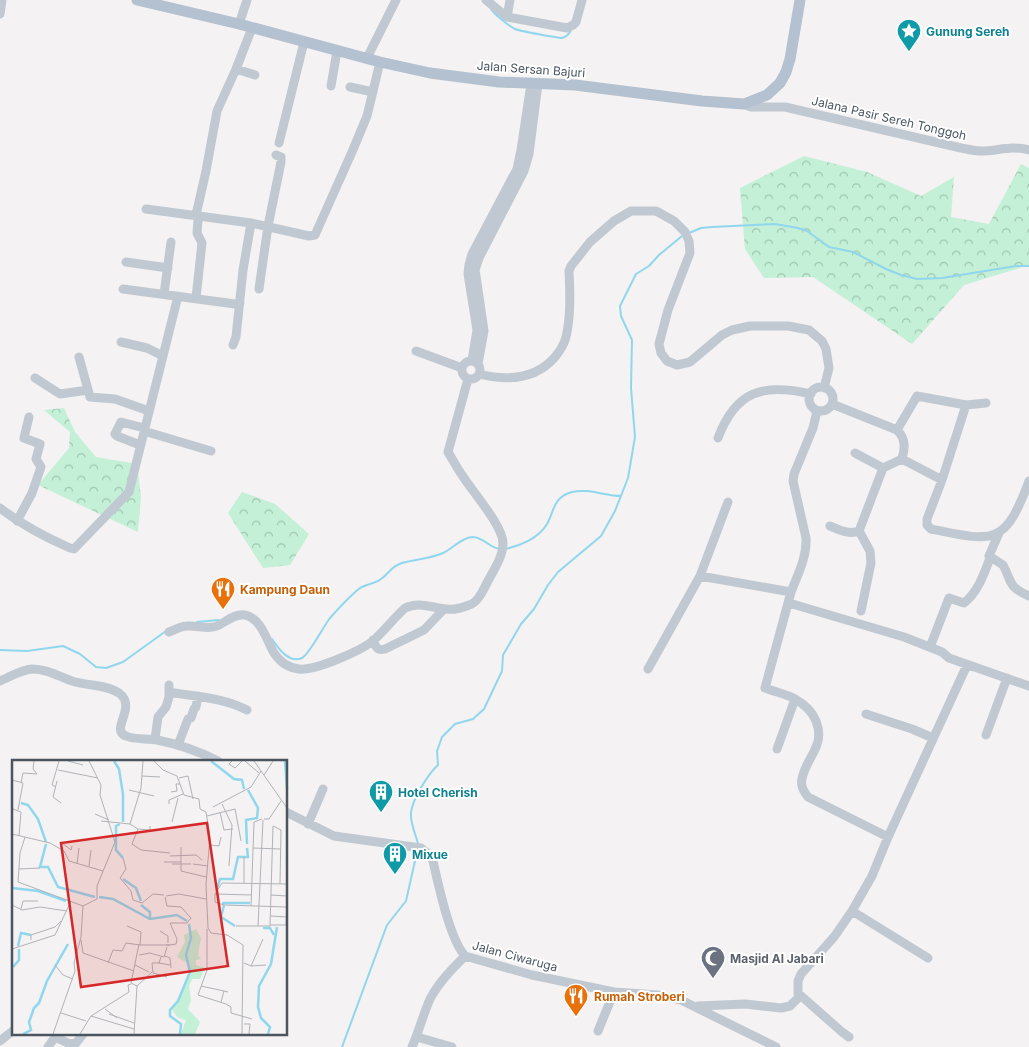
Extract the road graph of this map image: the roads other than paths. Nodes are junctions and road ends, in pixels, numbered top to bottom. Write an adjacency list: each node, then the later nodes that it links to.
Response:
1 (2, 0): 10 (street)
2 (136, 0): 9 (main road, Jalan Sersan Bajuri)
3 (247, 0): 12 (street)
4 (396, 0): 16 (street)
5 (486, 0): 11 (street)
6 (510, 0): 11 (street)
7 (582, 0): 11 (street)
8 (800, 0): 24 (main road, Jalan Sersan Bajuri)
9 (164, 3): 12 (main road, Jalan Sersan Bajuri)
10 (0, 14)
11 (507, 17)
12 (240, 24): 13 (main road, Jalan Sersan Bajuri)
13 (252, 28): 14 (main road, Jalan Sersan Bajuri); 18 (street)
14 (304, 42): 15 (main road, Jalan Sersan Bajuri); 25 (street)
15 (337, 51): 16 (main road, Jalan Sersan Bajuri); 21 (street)
16 (367, 58): 17 (main road, Jalan Sersan Bajuri)
17 (380, 62): 20 (main road, Jalan Sersan Bajuri); 23 (street)
18 (236, 70): 19 (street); 29 (street)
19 (255, 75)
20 (535, 84): 24 (main road, Jalan Sersan Bajuri); 46 (street)
21 (331, 86)
22 (350, 87): 23 (street)
23 (372, 92): 31 (street)
24 (744, 104): 26 (street, Jalana Pasir Sereh Tonggoh)
25 (279, 143)
26 (1029, 150)
27 (276, 155): 31 (street)
28 (146, 209): 29 (street)
29 (196, 215): 30 (street); 39 (street)
30 (251, 224): 31 (street); 40 (street)
31 (268, 226): 36 (street)
32 (171, 242): 34 (street)
33 (126, 262): 34 (street)
34 (168, 268): 37 (street)
35 (123, 289): 37 (street)
36 (259, 289)
37 (164, 294): 38 (street)
38 (178, 296): 39 (street); 44 (street)
39 (196, 298): 40 (street)
40 (240, 302): 42 (street)
41 (121, 342): 44 (street)
42 (233, 345)
43 (416, 351): 47 (street)
44 (163, 356): 58 (street)
45 (79, 357): 52 (street)
46 (475, 362): 47 (street); 48 (street)
47 (462, 368): 50 (street)
48 (480, 374): 50 (street); 51 (street)
49 (35, 378): 52 (street)
50 (468, 379): 81 (street)
51 (824, 388): 53 (street); 55 (street)
52 (88, 390): 58 (street)
53 (811, 394): 57 (street); 62 (street)
54 (986, 403): 56 (street)
55 (832, 404): 57 (street); 61 (street)
56 (966, 405): 61 (street); 68 (street)
57 (817, 410): 78 (street)
58 (149, 411): 60 (street)
59 (29, 417): 72 (street)
60 (144, 430): 63 (street); 63 (street); 64 (street)
61 (897, 430): 66 (street)
62 (718, 438)
63 (140, 445): 72 (street)
64 (210, 451)
65 (855, 453): 67 (street)
66 (902, 459): 67 (street); 68 (street)
67 (883, 468): 74 (street)
68 (942, 480): 75 (street)
69 (1029, 481): 75 (street)
70 (728, 502): 77 (street)
71 (0, 508): 72 (street)
72 (17, 521)
73 (830, 526): 74 (street)
74 (859, 531): 82 (street)
75 (999, 533): 76 (street)
76 (990, 558): 79 (street); 85 (street)
77 (700, 576): 78 (street); 87 (street)
78 (791, 592): 80 (street)
79 (1029, 596)
80 (789, 604): 85 (street); 92 (street)
81 (444, 609): 84 (street); 84 (street)
82 (860, 611)
83 (169, 632): 84 (street)
84 (373, 640)
85 (930, 647): 86 (street)
86 (967, 665): 88 (street); 96 (street)
87 (648, 669)
88 (1007, 678): 90 (street); 95 (street)
89 (0, 681): 97 (street)
90 (1029, 686)
91 (198, 696): 93 (street); 97 (street); 98 (street)
92 (795, 699): 99 (street); 104 (street)
93 (247, 710)
94 (866, 714): 96 (street)
95 (986, 734)
96 (933, 738): 104 (street)
97 (155, 740): 98 (street)
98 (178, 745): 100 (street)
99 (778, 749)
100 (216, 760)
101 (323, 789): 103 (street)
102 (288, 813): 103 (street, Jalan Ciwaruga)
103 (308, 824): 106 (street, Jalan Ciwaruga)
104 (888, 837): 105 (street)
105 (852, 911): 107 (street); 109 (street)
106 (465, 956): 108 (street, Jalan Ciwaruga); 113 (street)
107 (928, 958)
108 (614, 992): 110 (street, Jalan Ciwaruga); 112 (street)
109 (799, 994): 110 (street); 114 (street)
110 (696, 1006): 120 (street, Jalan Ciwaruga)
111 (12, 1031): 115 (street)
112 (598, 1031)
113 (416, 1037): 118 (street); 119 (street)
114 (849, 1037)
115 (0, 1040)
116 (78, 1045): 117 (street)
117 (48, 1047)
118 (412, 1047)
119 (452, 1047)
120 (776, 1047)

